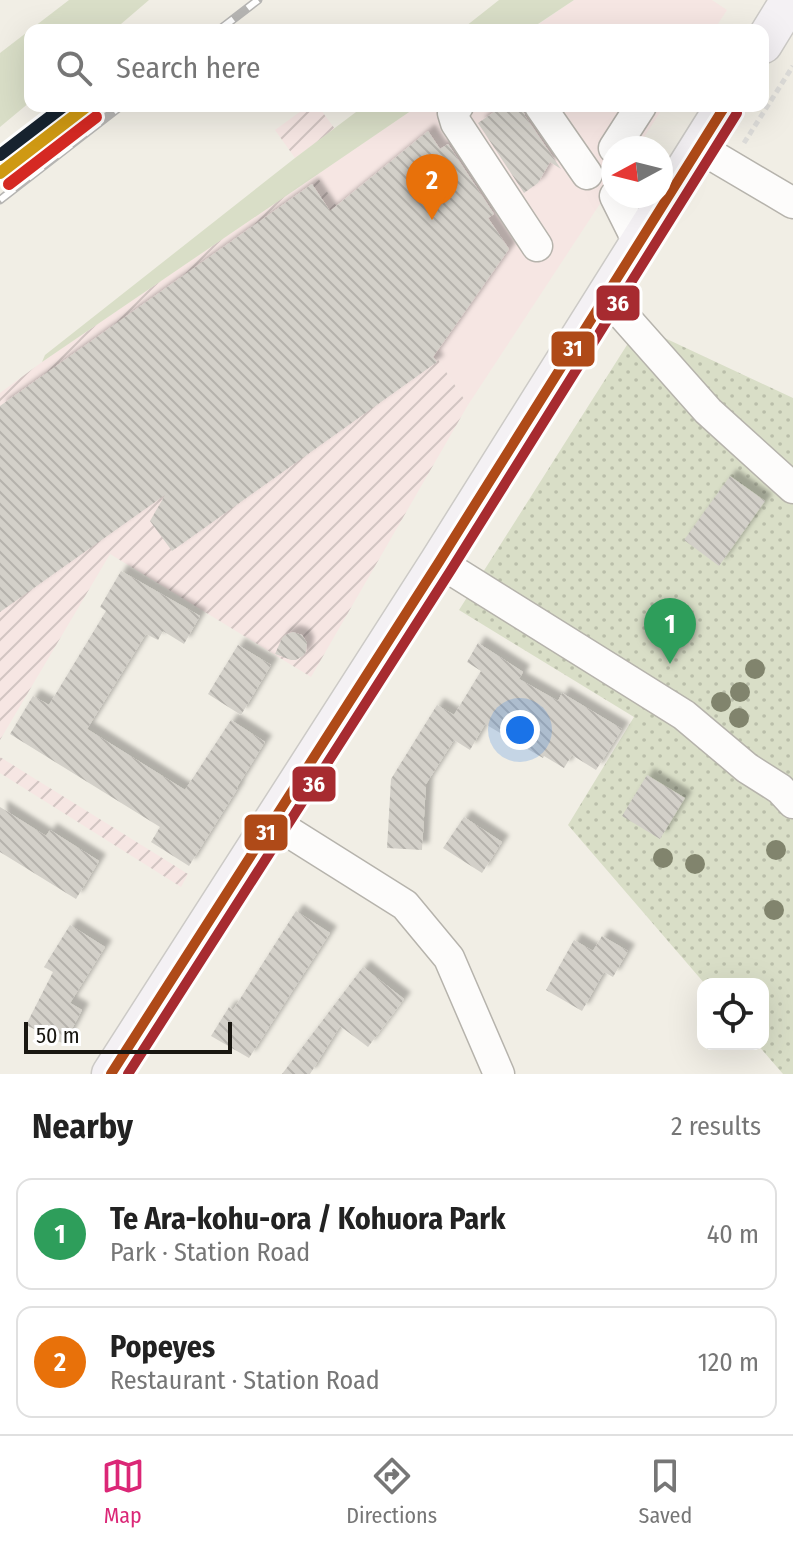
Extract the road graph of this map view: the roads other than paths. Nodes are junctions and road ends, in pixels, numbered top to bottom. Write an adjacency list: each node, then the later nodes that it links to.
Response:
1 (782, 3): 2 (main road)
2 (769, 31)
3 (454, 112): 13 (street)
4 (544, 112): 9 (street)
5 (637, 112): 7 (street)
6 (721, 112): 8 (main road)
7 (622, 136)
8 (700, 148): 10 (street); 12 (main road)
9 (587, 174)
10 (793, 203)
11 (621, 208): 12 (street)
12 (639, 244): 14 (main road)
13 (537, 246)
14 (606, 296): 15 (street); 16 (main road)
15 (793, 488)
16 (439, 562): 17 (street); 18 (main road)
17 (793, 803)
18 (273, 822): 19 (main road); 20 (street)
19 (111, 1074)
20 (499, 1074)

